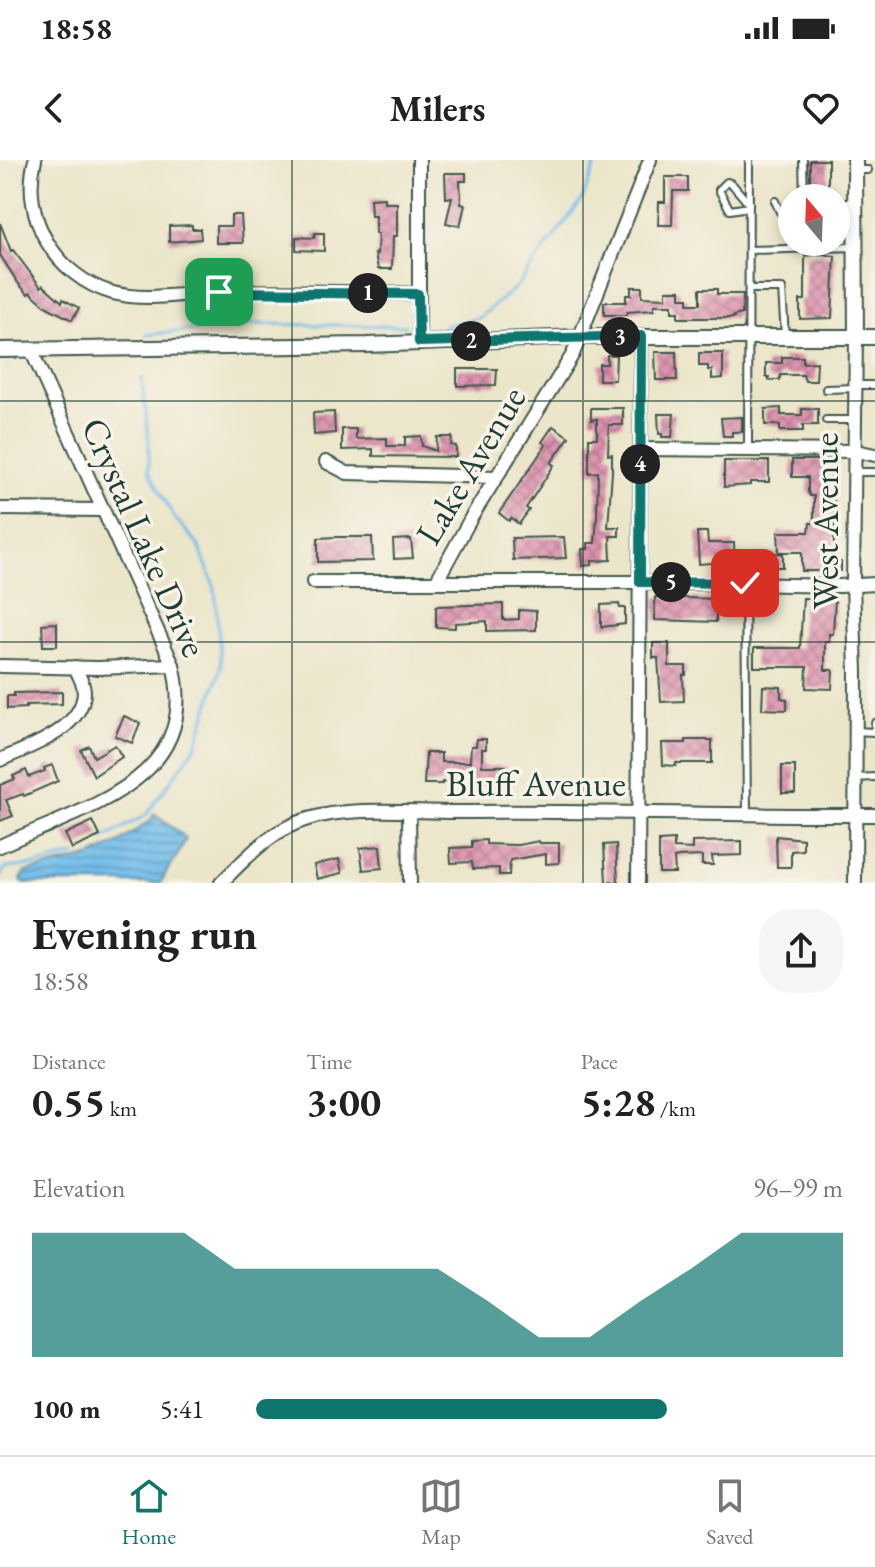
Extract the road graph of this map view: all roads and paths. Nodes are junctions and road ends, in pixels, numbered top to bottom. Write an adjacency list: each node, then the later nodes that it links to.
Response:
1 (35, 160): 16 (street)
2 (419, 160): 16 (street)
3 (650, 160): 18 (street, Lake Avenue)
4 (749, 160): 11 (lane)
5 (803, 160): 7 (lane)
6 (860, 166): 10 (street, West Avenue)
7 (804, 184)
8 (775, 201): 12 (lane)
9 (850, 203): 10 (lane)
10 (856, 203): 13 (street, West Avenue)
11 (749, 206): 11 (lane); 14 (lane)
12 (778, 208)
13 (856, 247): 14 (lane); 21 (street, West Avenue)
14 (749, 250): 15 (lane)
15 (749, 289): 19 (lane); 20 (lane)
16 (418, 294): 23 (street)
17 (641, 336): 18 (street); 19 (street); 31 (street)
18 (580, 337): 23 (street); 38 (street, Lake Avenue)
19 (749, 337): 20 (street); 32 (lane)
20 (785, 337): 21 (street)
21 (856, 337): 22 (street); 27 (street, West Avenue)
22 (875, 337)
23 (419, 342): 25 (street)
24 (0, 350): 25 (street)
25 (31, 350): 40 (street, Crystal Lake Drive)
26 (875, 385): 27 (lane)
27 (856, 386): 28 (lane); 30 (street, West Avenue)
28 (826, 389)
29 (826, 420): 30 (lane)
30 (856, 420): 33 (street, West Avenue)
31 (640, 449): 32 (street); 43 (street)
32 (748, 450): 33 (street)
33 (856, 451): 34 (street); 36 (street, West Avenue)
34 (875, 455)
35 (326, 462): 38 (street)
36 (856, 472): 37 (lane); 45 (street, West Avenue)
37 (875, 472)
38 (497, 477): 42 (street, Lake Avenue)
39 (0, 509): 40 (street)
40 (101, 510): 47 (street, Crystal Lake Drive)
41 (313, 582): 42 (street)
42 (436, 582): 43 (street)
43 (640, 582): 44 (street); 56 (street)
44 (745, 583): 45 (street); 57 (lane)
45 (853, 584): 46 (street); 51 (street, West Avenue)
46 (875, 584)
47 (173, 665): 49 (street); 60 (street, Crystal Lake Drive)
48 (0, 666): 49 (street)
49 (75, 667): 52 (street)
50 (875, 723): 51 (lane)
51 (855, 731): 54 (street, West Avenue)
52 (0, 760)
53 (875, 777): 54 (lane)
54 (855, 778): 58 (street, West Avenue)
55 (409, 812): 56 (street, Bluff Avenue); 61 (street, Bluff Avenue); 62 (street)
56 (638, 813): 57 (street, Bluff Avenue); 63 (street)
57 (747, 815): 58 (street, Bluff Avenue)
58 (855, 815): 59 (street, Bluff Avenue); 64 (street, West Avenue)
59 (875, 815)
60 (0, 846)
61 (221, 883)
62 (410, 883)
63 (638, 883)
64 (855, 883)

